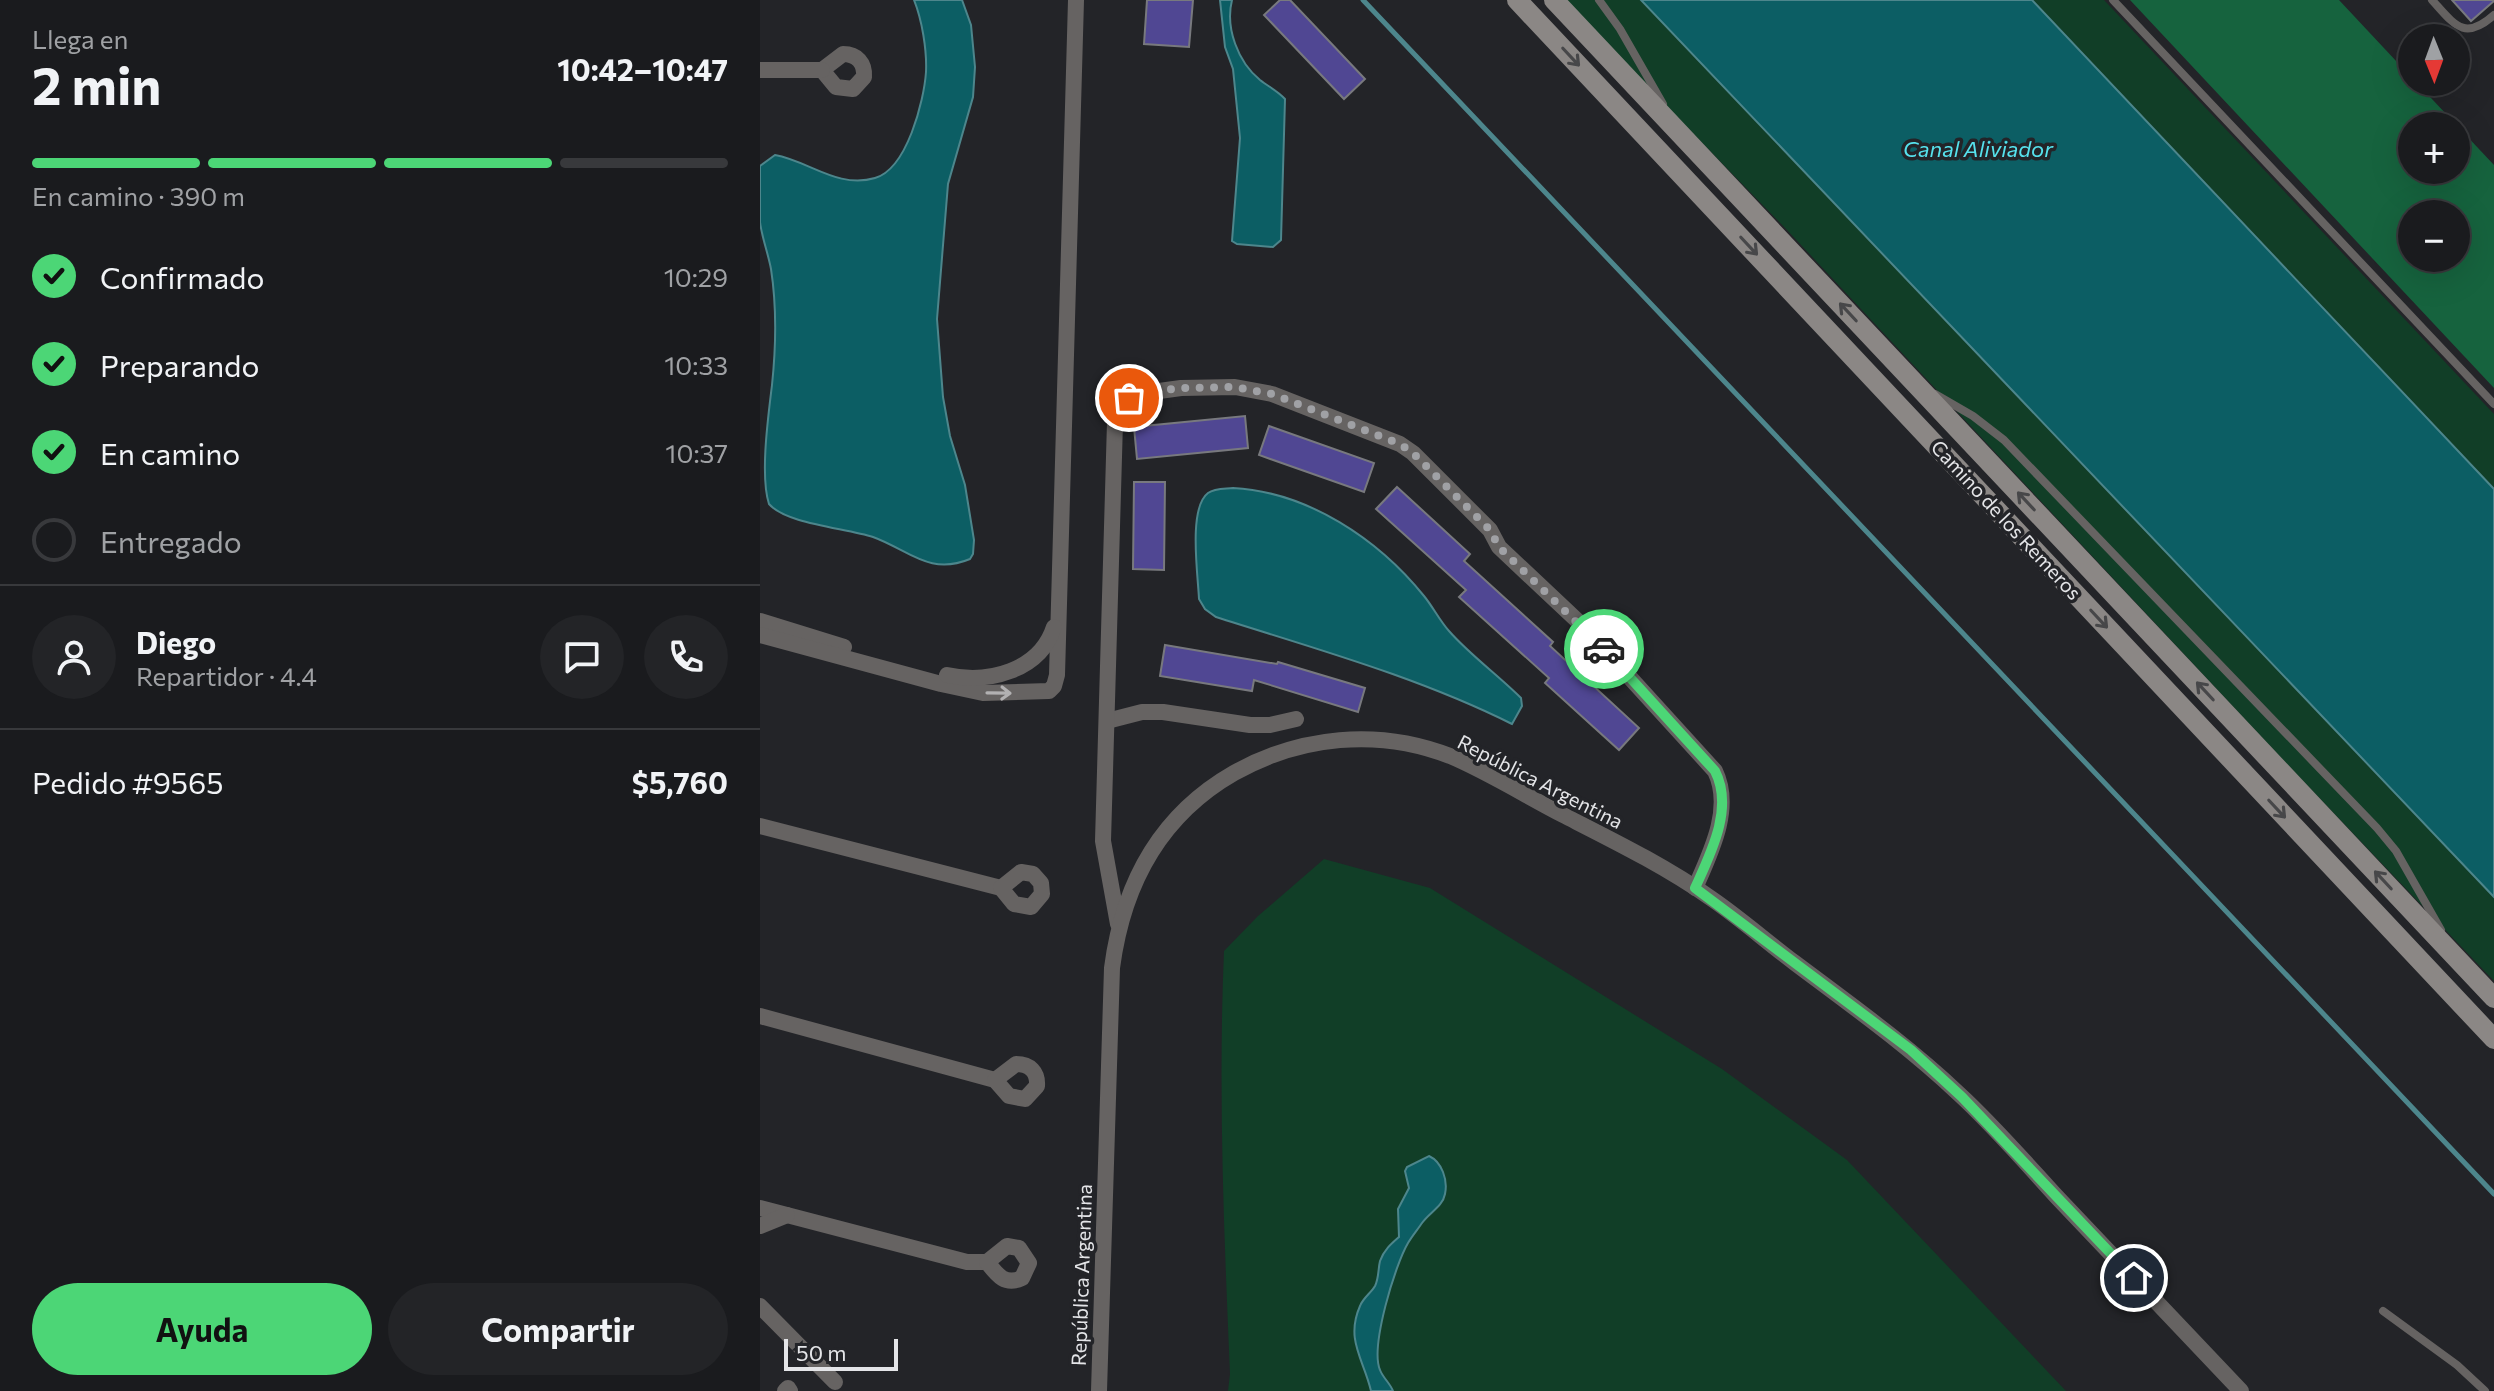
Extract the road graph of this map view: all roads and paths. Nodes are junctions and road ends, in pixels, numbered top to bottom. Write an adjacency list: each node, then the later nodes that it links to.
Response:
1 (1076, 0): 13 (street)
2 (1517, 0): 25 (main road, Camino de los Remeros, one-way to 25)
3 (1554, 0): 10 (main road, Camino de los Remeros)
4 (1599, 0): 10 (lane)
5 (2113, 0): 12 (lane)
6 (2432, 0): 7 (lane)
7 (2494, 15)
8 (760, 70): 9 (street)
9 (822, 70)
10 (1679, 132): 11 (main road, Camino de los Remeros, one-way to 10)
11 (1915, 383): 22 (main road, Camino de los Remeros, one-way to 11); 22 (lane)
12 (2494, 404)
13 (1058, 614): 14 (street); 15 (street, one-way to 13)
14 (760, 621)
15 (760, 635)
16 (1296, 719): 17 (street)
17 (1107, 721): 20 (street); 21 (street)
18 (760, 826): 19 (street)
19 (1001, 888)
20 (1695, 888): 21 (street, República Argentina); 35 (street, República Argentina)
21 (1119, 929): 34 (street, República Argentina)
22 (2457, 959): 23 (main road, Camino de los Remeros)
23 (2494, 998)
24 (760, 1016): 26 (street)
25 (2494, 1039)
26 (995, 1080)
27 (760, 1208): 28 (street)
28 (789, 1215): 29 (street); 30 (street)
29 (760, 1226)
30 (987, 1262)
31 (760, 1306): 33 (street)
32 (2383, 1311): 36 (lane)
33 (835, 1382)
34 (1099, 1391)
35 (2241, 1391)
36 (2485, 1391)

